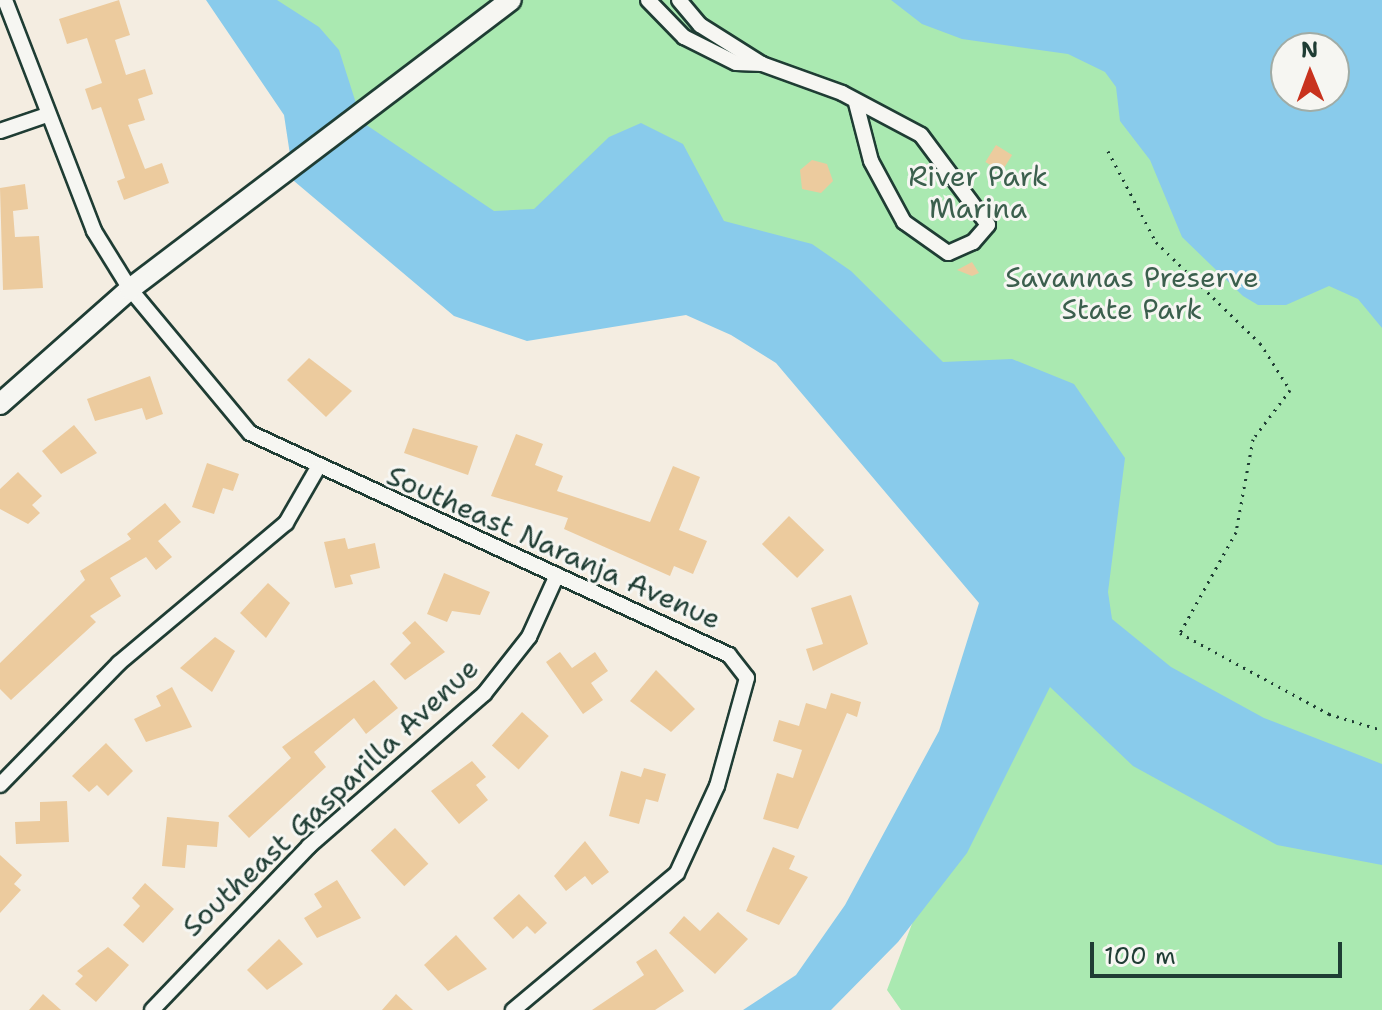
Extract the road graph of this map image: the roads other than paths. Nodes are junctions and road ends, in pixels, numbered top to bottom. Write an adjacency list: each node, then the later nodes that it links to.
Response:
1 (5, 0): 7 (street, Southeast Naranja Avenue)
2 (511, 0): 9 (main road)
3 (679, 0): 5 (street)
4 (650, 1): 5 (street)
5 (762, 64): 6 (street)
6 (856, 103): 6 (street)
7 (44, 116): 8 (street); 9 (street, Southeast Naranja Avenue)
8 (0, 131)
9 (130, 289): 10 (main road); 11 (street, Southeast Naranja Avenue)
10 (0, 404)
11 (317, 469): 12 (street, Southeast Naranja Avenue); 13 (street)
12 (557, 575): 14 (street, Southeast Gasparilla Avenue); 15 (street, Southeast Naranja Avenue)
13 (0, 785)
14 (152, 1010)
15 (513, 1010)

